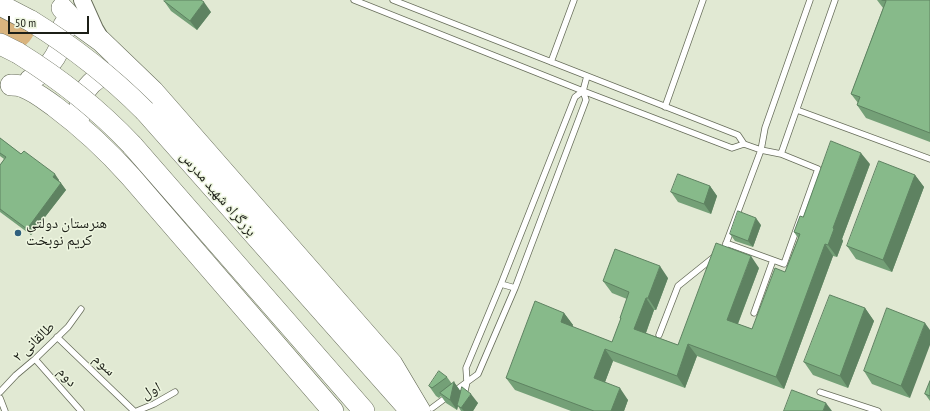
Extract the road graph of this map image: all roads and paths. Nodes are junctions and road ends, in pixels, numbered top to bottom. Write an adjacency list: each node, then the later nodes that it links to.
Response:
1 (82, 0): 11 (main road)
2 (354, 0): 16 (lane)
3 (393, 0): 12 (lane)
4 (574, 0): 12 (lane)
5 (703, 0): 17 (lane)
6 (810, 0): 21 (lane)
7 (835, 0): 18 (lane)
8 (61, 3): 11 (highway, بزرگراه شهید مدرس); 15 (highway)
9 (0, 5): 46 (highway, بزرگراه شهید مدرس, bridge)
10 (0, 44): 39 (highway, bridge)
11 (104, 44): 14 (highway, بزرگراه شهید مدرس)
12 (551, 62): 13 (lane)
13 (587, 76): 16 (lane); 17 (lane)
14 (141, 79): 19 (highway); 40 (highway, بزرگراه شهید مدرس)
15 (5, 86): 19 (highway)
16 (583, 91): 20 (lane); 26 (lane); 27 (lane)
17 (666, 107): 20 (lane)
18 (797, 110): 22 (lane); 23 (lane)
19 (89, 136): 45 (highway)
20 (744, 144): 21 (lane)
21 (761, 150): 22 (lane); 24 (lane)
22 (781, 154): 25 (lane)
23 (930, 160)
24 (726, 243): 25 (lane); 30 (lane)
25 (773, 260): 29 (lane)
26 (501, 284): 27 (lane); 33 (lane)
27 (515, 288): 33 (lane)
28 (81, 309): 31 (lane, طالقانی ۲)
29 (754, 314)
30 (659, 335)
31 (57, 337): 32 (lane, طالقانی ۲); 43 (lane, سوم)
32 (35, 359): 34 (lane, طالقانی ۲); 42 (lane, دوم)
33 (467, 382): 38 (lane); 40 (lane)
34 (0, 392)
35 (175, 392): 44 (lane, اول)
36 (820, 392): 47 (lane)
37 (0, 398): 41 (lane)
38 (463, 404)
39 (363, 409)
40 (429, 410)
41 (5, 411)
42 (81, 411)
43 (134, 411)
44 (137, 411)
45 (334, 411)
46 (411, 411)
47 (878, 411)

